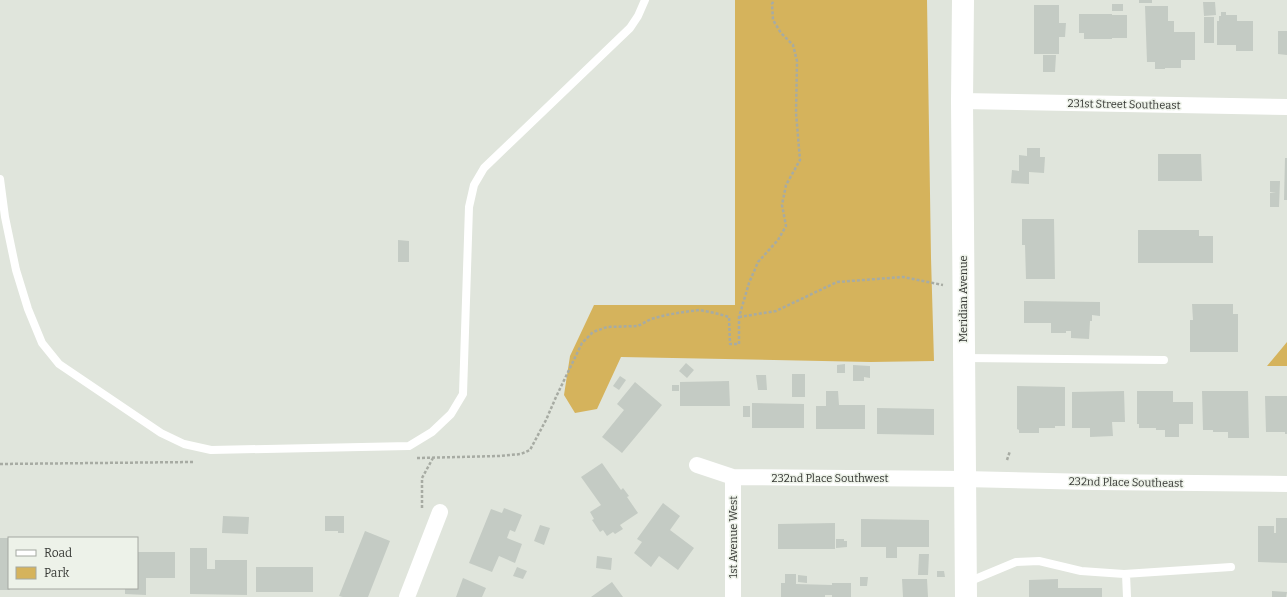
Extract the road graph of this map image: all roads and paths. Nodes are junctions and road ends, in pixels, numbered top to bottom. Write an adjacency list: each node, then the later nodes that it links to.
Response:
1 (645, 0): 6 (lane)
2 (774, 0): 8 (path)
3 (963, 0): 4 (main road, Meridian Avenue)
4 (962, 101): 5 (street, 231st Street Southeast); 7 (main road, Meridian Avenue)
5 (1287, 107)
6 (0, 179)
7 (963, 289): 8 (path); 9 (main road, Meridian Avenue)
8 (739, 317): 12 (path)
9 (963, 358): 10 (lane); 19 (main road, Meridian Avenue)
10 (1164, 360)
11 (1010, 451): 14 (path)
12 (433, 457): 13 (path); 21 (path)
13 (410, 458)
14 (1007, 460)
15 (197, 462): 16 (path)
16 (0, 464)
17 (697, 466): 18 (street, 232nd Place Southwest)
18 (733, 477): 19 (street, 232nd Place Southwest); 26 (street, 1st Avenue West)
19 (964, 479): 20 (street, 232nd Place Southeast); 24 (main road, Meridian Avenue)
20 (1287, 484)
21 (437, 519): 25 (street)
22 (1231, 567): 23 (lane)
23 (1126, 574): 24 (lane); 27 (lane)
24 (965, 590)
25 (408, 597)
26 (733, 597)
27 (1127, 597)

